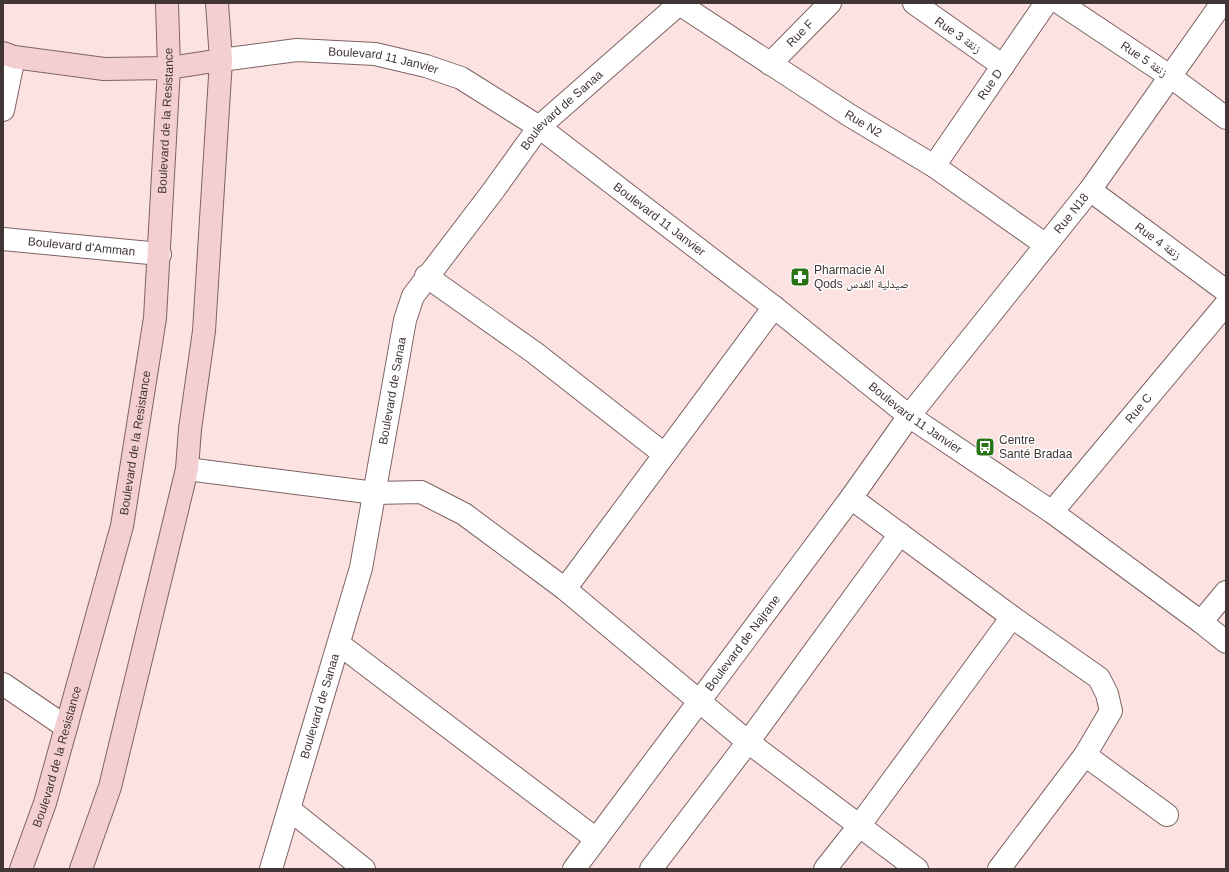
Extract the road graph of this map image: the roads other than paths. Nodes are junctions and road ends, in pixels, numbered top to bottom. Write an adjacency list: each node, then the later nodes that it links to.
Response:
1 (167, 3): 13 (main road, Boulevard de la Resistance)
2 (217, 3): 10 (main road)
3 (679, 3): 11 (street, Rue N2); 17 (street, Boulevard de Sanaa)
4 (830, 3): 11 (street, Rue F)
5 (1046, 3): 12 (street, Rue D)
6 (1060, 3): 14 (street, Rue 5 زنقة)
7 (1222, 3): 14 (street, Rue N18)
8 (922, 5): 12 (street, Rue 3 زنقة)
9 (8, 55): 13 (main road, Boulevard 11 Janvier); 15 (street)
10 (221, 60): 13 (main road, Boulevard 11 Janvier); 17 (street, Boulevard 11 Janvier); 29 (main road)
11 (770, 64): 18 (street, Rue N2)
12 (1003, 66): 18 (street, Rue D)
13 (169, 68): 22 (main road, Boulevard de la Resistance)
14 (1171, 76): 16 (street, Rue 5 زنقة); 19 (street, Rue N18)
15 (3, 110)
16 (1226, 118)
17 (539, 128): 23 (street, Boulevard de Sanaa); 26 (street, Boulevard 11 Janvier)
18 (934, 166): 21 (street, Rue N2)
19 (1090, 190): 21 (street, Rue N18); 24 (street, Rue 4 زنقة)
20 (3, 239): 22 (street, Boulevard d'Amman)
21 (1046, 245): 27 (street, Rue N18)
22 (160, 254): 42 (main road, Boulevard de la Resistance)
23 (426, 276): 28 (street); 30 (street, Boulevard de Sanaa)
24 (1226, 291)
25 (1226, 304): 32 (street, Rue C)
26 (774, 307): 27 (street, Boulevard 11 Janvier); 28 (street)
27 (909, 416): 31 (street, Boulevard de Najrane); 32 (street, Boulevard 11 Janvier)
28 (664, 454): 34 (street)
29 (187, 469): 30 (street); 50 (main road)
30 (375, 493): 34 (street); 39 (street, Boulevard de Sanaa)
31 (851, 498): 33 (street); 41 (street, Boulevard de Najrane)
32 (1052, 512): 37 (street, Boulevard 11 Janvier)
33 (900, 534): 36 (street); 43 (street)
34 (564, 589): 41 (street)
35 (1226, 592): 37 (street)
36 (1012, 617): 44 (street); 47 (street)
37 (1201, 622): 38 (street, Boulevard 11 Janvier)
38 (1226, 642)
39 (338, 644): 45 (street, Boulevard de Sanaa); 48 (street)
40 (3, 684): 42 (street)
41 (698, 702): 43 (street); 48 (street, Boulevard de Najrane)
42 (66, 728): 49 (main road, Boulevard de la Resistance)
43 (748, 742): 47 (street); 54 (street)
44 (1085, 755): 46 (street); 57 (street)
45 (289, 809): 51 (street, Boulevard de Sanaa); 52 (street)
46 (1167, 815)
47 (859, 826): 55 (street); 56 (street)
48 (596, 839): 53 (street, Boulevard de Najrane)
49 (21, 869)
50 (81, 869)
51 (271, 869)
52 (364, 869)
53 (574, 869)
54 (651, 869)
55 (825, 869)
56 (917, 869)
57 (999, 869)

